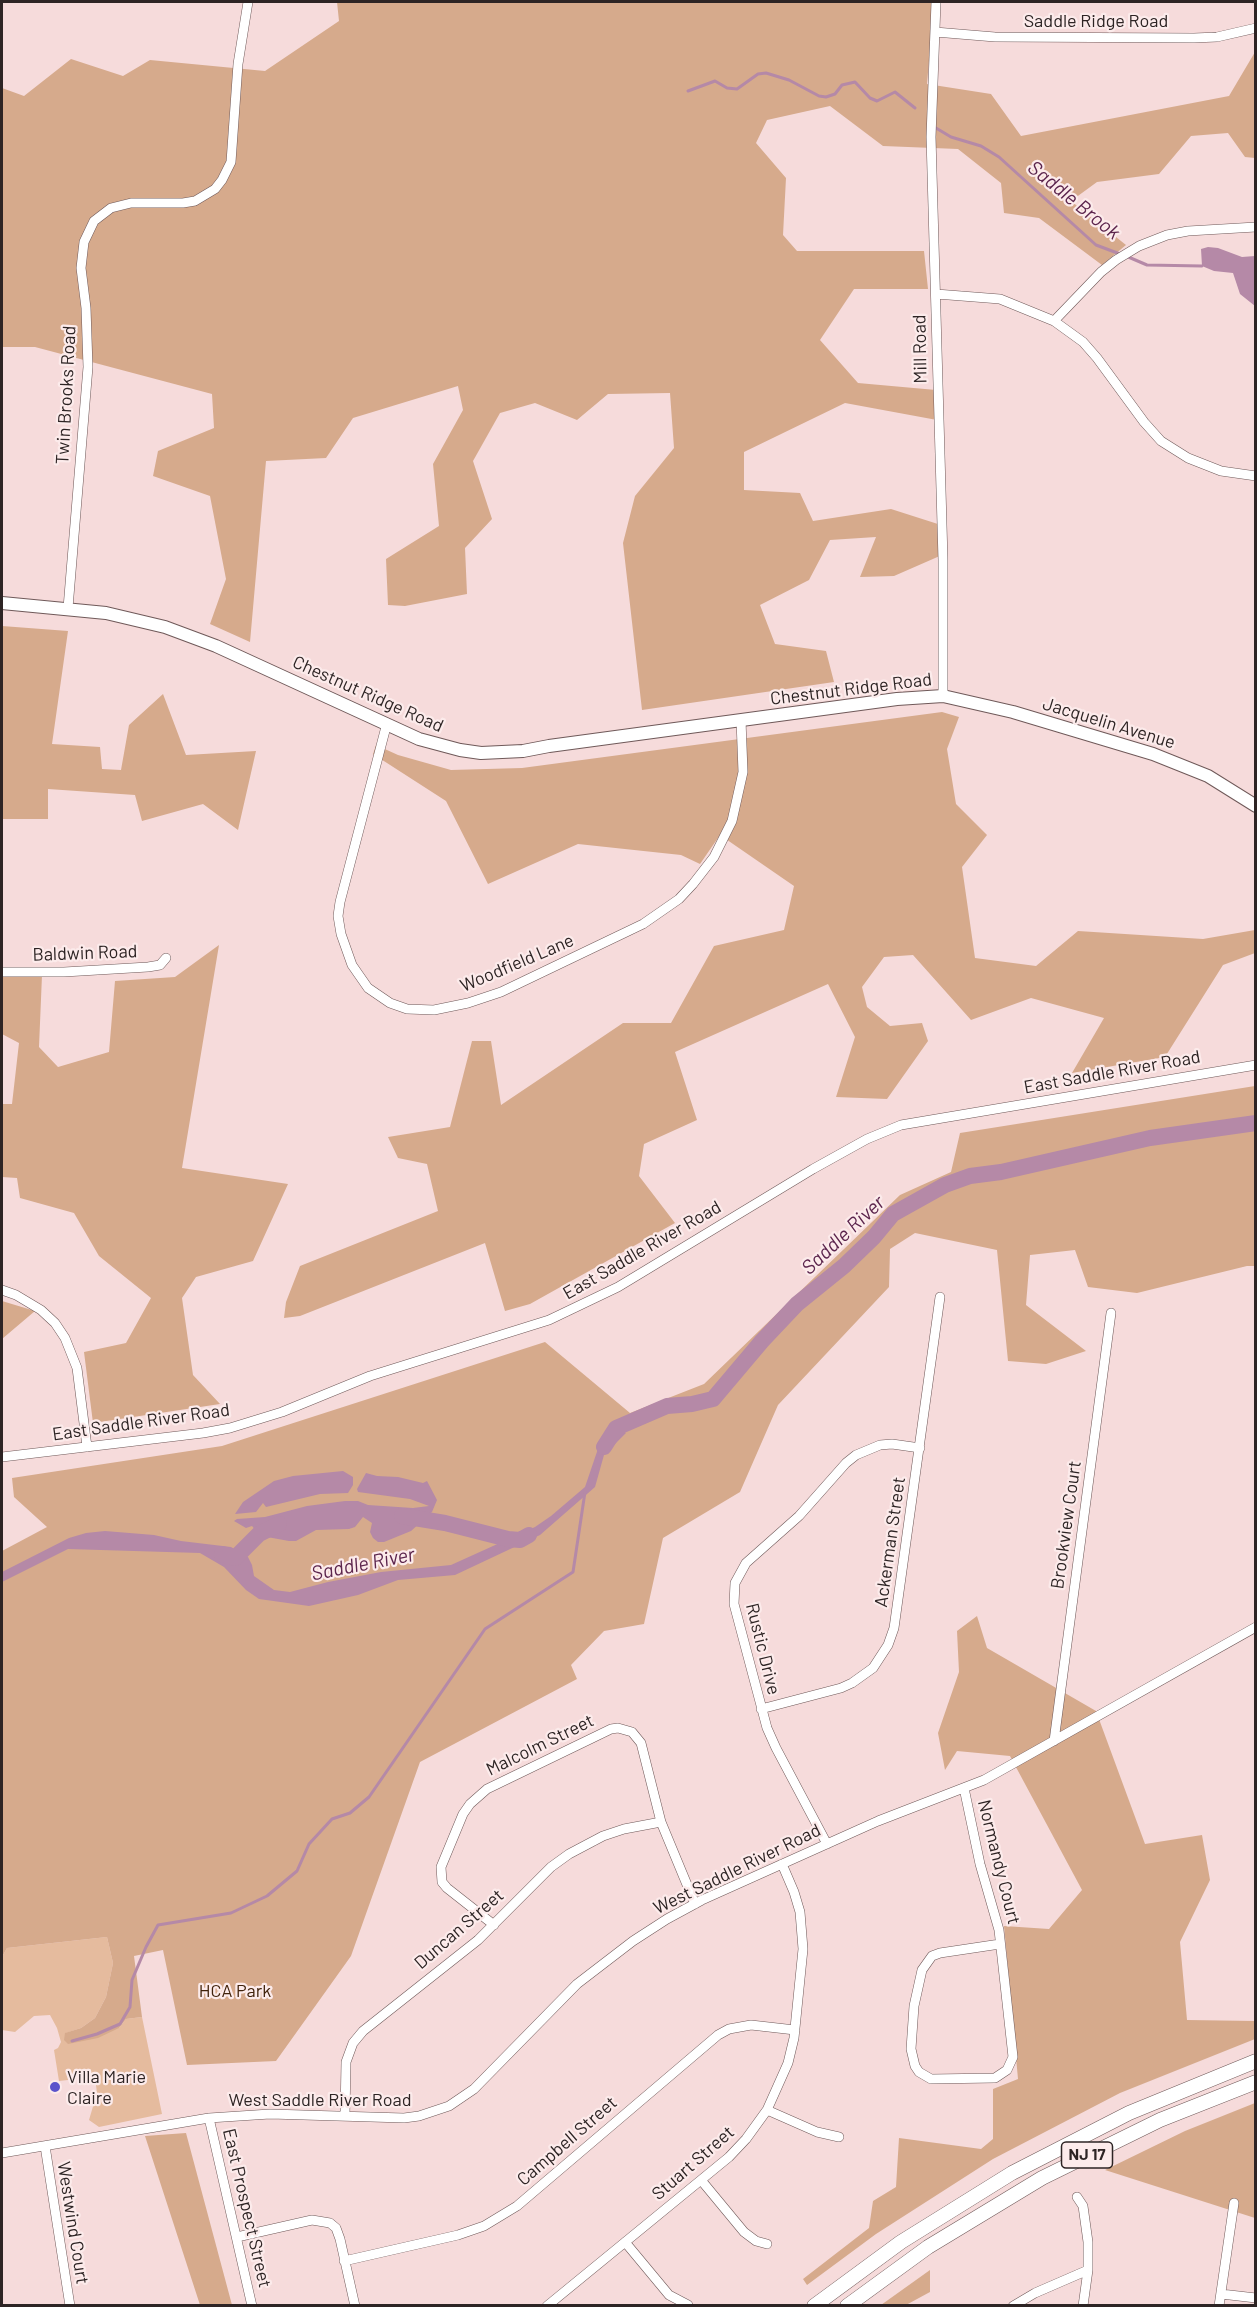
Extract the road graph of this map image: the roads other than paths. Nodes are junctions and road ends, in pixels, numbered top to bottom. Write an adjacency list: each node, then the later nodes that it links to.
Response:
1 (248, 2): 10 (street, Twin Brooks Road)
2 (936, 2): 4 (street, Mill Road)
3 (1256, 28): 4 (street, Saddle Ridge Road)
4 (935, 32): 6 (street, Mill Road)
5 (1256, 227): 7 (street)
6 (936, 294): 7 (street); 11 (street, Mill Road)
7 (1054, 321): 8 (street)
8 (1256, 476)
9 (2, 603): 10 (main road, Chestnut Ridge Road)
10 (68, 608): 13 (main road, Chestnut Ridge Road)
11 (943, 696): 12 (main road, Chestnut Ridge Road); 14 (main road, Jacquelin Avenue)
12 (741, 720): 13 (main road, Chestnut Ridge Road); 13 (street, Woodfield Lane)
13 (387, 723)
14 (1256, 806)
15 (166, 958): 16 (street, Baldwin Road)
16 (2, 972)
17 (1256, 1065): 21 (street, East Saddle River Road)
18 (2, 1290): 21 (street)
19 (940, 1297): 22 (street, Ackerman Street)
20 (1111, 1313): 27 (street, Brookview Court)
21 (87, 1447): 23 (street, East Saddle River Road)
22 (920, 1448): 26 (street, Ackerman Street); 26 (street, Rustic Drive)
23 (2, 1457)
24 (1254, 1628): 25 (street); 27 (street, West Saddle River Road)
25 (1256, 1639)
26 (761, 1709): 30 (street, Rustic Drive)
27 (1054, 1741): 28 (street, West Saddle River Road)
28 (964, 1788): 30 (street, West Saddle River Road); 34 (street, Normandy Court)
29 (661, 1822): 32 (street, Malcolm Street); 33 (street, Duncan Street); 33 (street, Malcolm Street)
30 (827, 1844): 31 (street, West Saddle River Road)
31 (782, 1864): 32 (street, West Saddle River Road); 35 (street, Stuart Street)
32 (695, 1904): 39 (street, West Saddle River Road)
33 (494, 1925): 39 (street, Duncan Street)
34 (1000, 1944): 34 (street, Normandy Court)
35 (795, 2030): 38 (street, Stuart Street); 50 (street, Campbell Street)
36 (1256, 2061): 59 (highway, NJ 17)
37 (1256, 2082): 60 (highway, NJ 17)
38 (768, 2110): 41 (street); 44 (street, Stuart Street)
39 (345, 2116): 40 (street, West Saddle River Road)
40 (209, 2118): 42 (street, West Saddle River Road); 47 (street, East Prospect Street)
41 (839, 2138)
42 (45, 2146): 43 (street, West Saddle River Road); 56 (street, Westwind Court)
43 (2, 2153)
44 (701, 2180): 48 (street, Stuart Street); 49 (street)
45 (1077, 2197): 51 (street)
46 (1234, 2203): 52 (street)
47 (237, 2237): 50 (street); 57 (street, East Prospect Street)
48 (625, 2242): 54 (street, Stuart Street); 55 (street)
49 (767, 2244)
50 (344, 2260): 58 (street)
51 (1088, 2270): 61 (street); 62 (street)
52 (1221, 2294): 53 (street); 63 (street)
53 (1256, 2298)
54 (548, 2305)
55 (688, 2305)
56 (70, 2306)
57 (252, 2306)
58 (355, 2306)
59 (814, 2306)
60 (848, 2306)
61 (1013, 2306)
62 (1083, 2306)
63 (1219, 2306)

